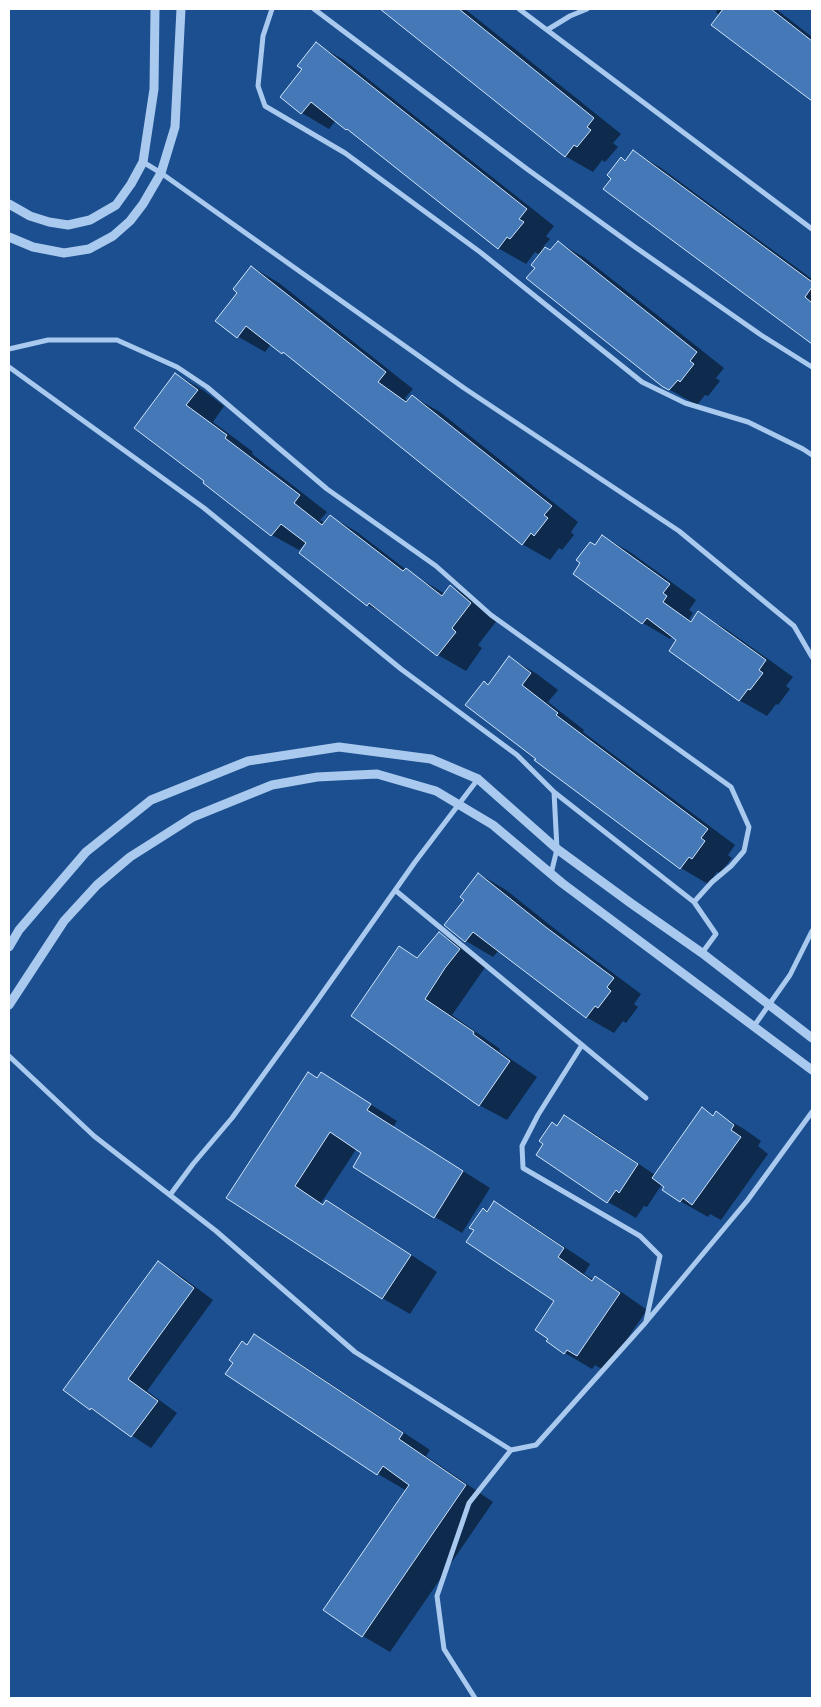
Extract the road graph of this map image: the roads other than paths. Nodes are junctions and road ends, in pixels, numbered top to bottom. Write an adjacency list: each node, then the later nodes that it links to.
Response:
1 (155, 9): 8 (street)
2 (180, 9): 9 (street)
3 (272, 9): 16 (street)
4 (314, 9): 15 (street)
5 (519, 9): 7 (street)
6 (587, 9): 7 (street)
7 (547, 30): 11 (street)
8 (143, 162): 9 (street); 10 (street)
9 (161, 173): 12 (street); 17 (street)
10 (9, 204)
11 (812, 229)
12 (9, 237)
13 (9, 349): 24 (street)
14 (9, 367): 19 (street)
15 (812, 367)
16 (812, 455)
17 (812, 658)
18 (478, 779): 20 (street); 21 (street); 26 (street)
19 (554, 792): 21 (street); 24 (street)
20 (460, 805): 22 (street); 23 (street); 29 (street)
21 (556, 849): 22 (street); 27 (street)
22 (552, 874): 30 (street)
23 (395, 890): 32 (street); 37 (street)
24 (694, 902): 27 (street)
25 (812, 931): 28 (street)
26 (9, 947)
27 (702, 952): 28 (street)
28 (770, 1004): 30 (street); 31 (street)
29 (9, 1005)
30 (754, 1026): 34 (street)
31 (812, 1038)
32 (582, 1045): 35 (street); 38 (street)
33 (9, 1056): 37 (street)
34 (812, 1070)
35 (646, 1098)
36 (812, 1112): 38 (street)
37 (170, 1195): 39 (street)
38 (646, 1322): 39 (street)
39 (511, 1450): 40 (street)
40 (475, 1698)

